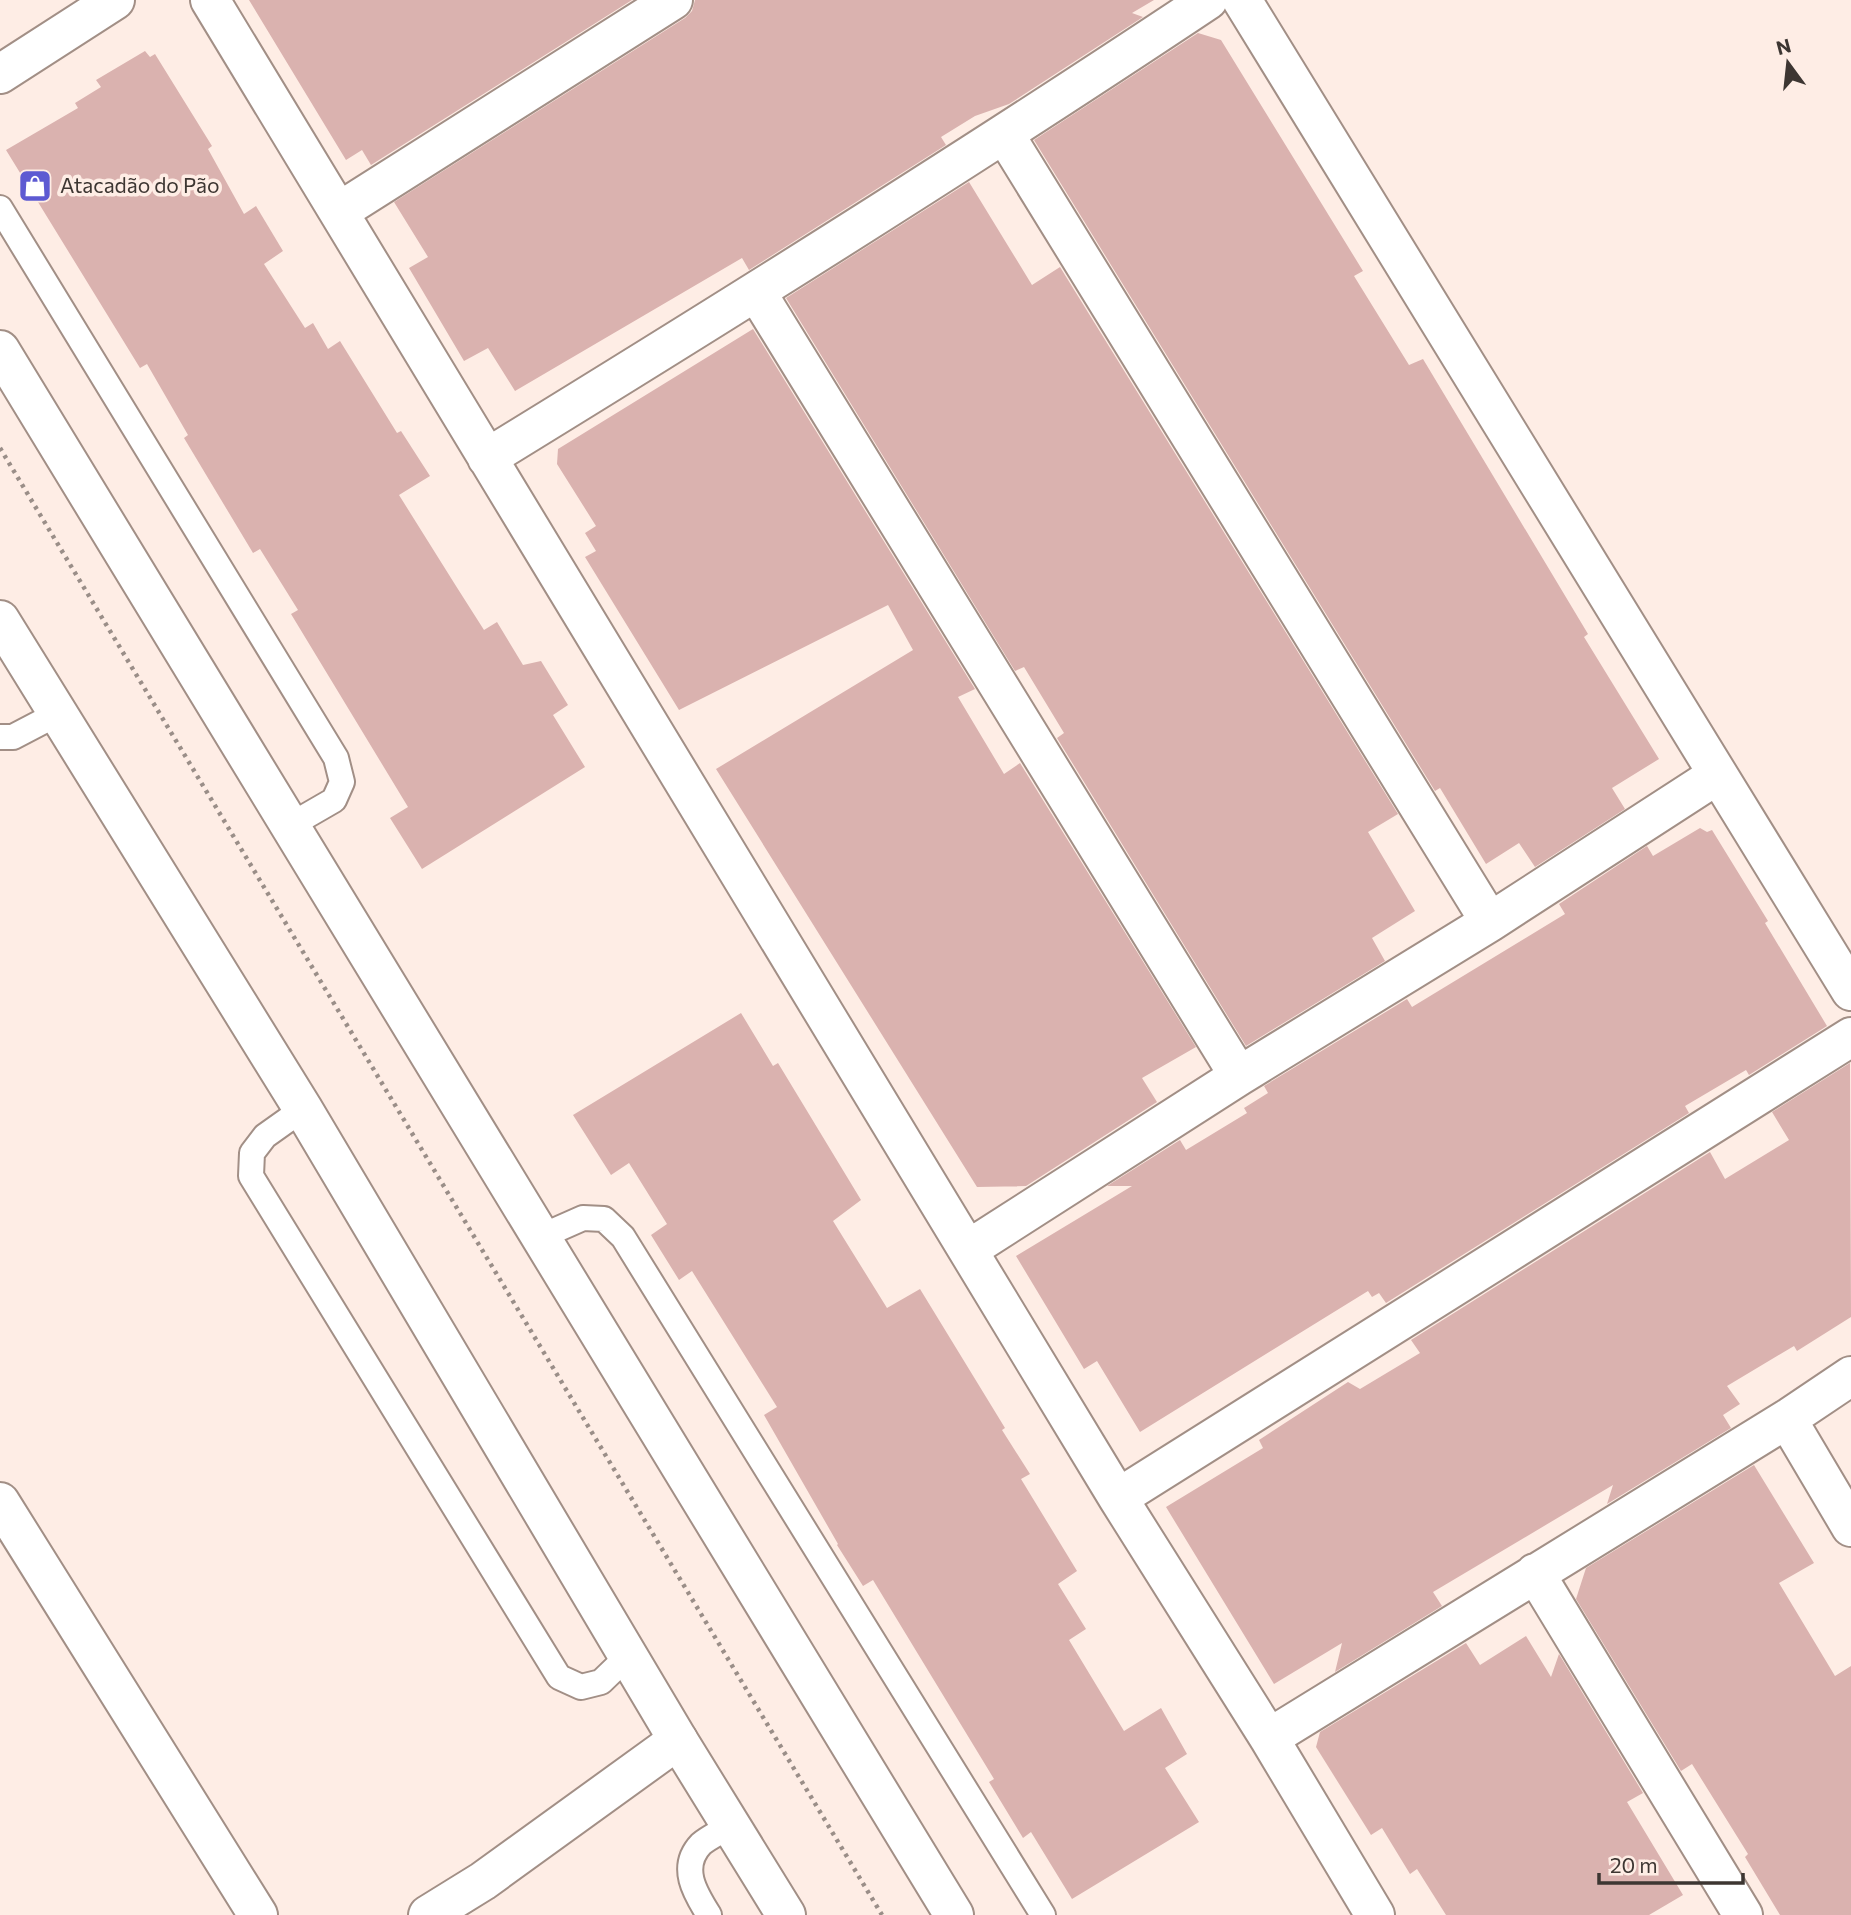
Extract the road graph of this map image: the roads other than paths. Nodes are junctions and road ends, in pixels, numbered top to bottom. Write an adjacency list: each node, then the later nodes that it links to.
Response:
1 (115, 0): 6 (street)
2 (210, 0): 9 (street)
3 (673, 0): 9 (street)
4 (1208, 0): 7 (street)
5 (1242, 0): 16 (street)
6 (0, 75)
7 (1005, 135): 10 (street); 18 (street)
8 (0, 208): 17 (lane)
9 (340, 211): 12 (street)
10 (757, 293): 12 (street); 21 (street)
11 (0, 350): 17 (street)
12 (486, 458): 24 (street)
13 (0, 621): 14 (street)
14 (58, 714): 15 (lane); 22 (street)
15 (0, 737)
16 (1717, 775): 18 (street); 19 (street)
17 (289, 826): 23 (street)
18 (1490, 922): 21 (street)
19 (1851, 991)
20 (1851, 1037): 27 (street)
21 (1240, 1076): 24 (street)
22 (303, 1109): 31 (street); 31 (lane)
23 (540, 1237): 39 (street); 40 (lane)
24 (969, 1249): 27 (street)
25 (1851, 1376): 26 (street)
26 (1787, 1419): 29 (street); 30 (street)
27 (1118, 1498): 32 (street)
28 (0, 1502): 35 (street)
29 (1851, 1527)
30 (1535, 1573): 32 (street); 42 (street)
31 (629, 1655): 33 (street)
32 (1269, 1738): 41 (street)
33 (678, 1740): 34 (street); 36 (street)
34 (730, 1826): 37 (lane); 38 (street)
35 (258, 1915)
36 (428, 1915)
37 (709, 1915)
38 (786, 1915)
39 (954, 1915)
40 (1043, 1915)
41 (1375, 1915)
42 (1743, 1915)

